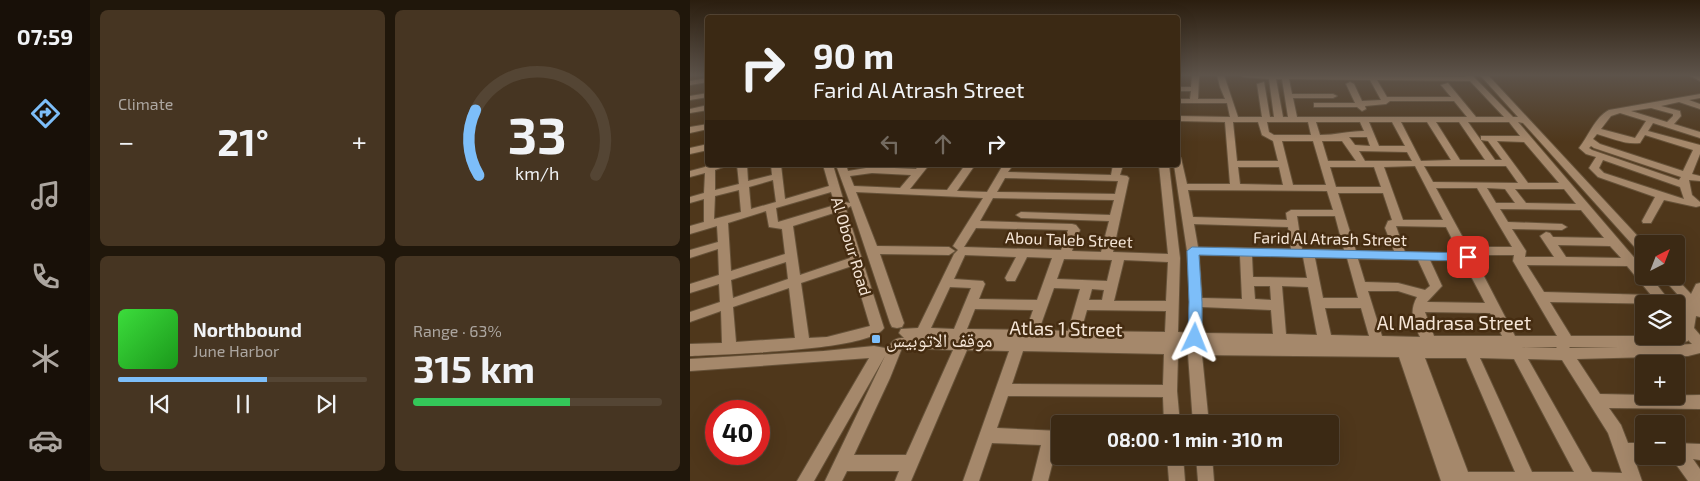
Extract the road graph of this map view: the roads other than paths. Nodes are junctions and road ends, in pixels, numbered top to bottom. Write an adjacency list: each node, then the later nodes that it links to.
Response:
1 (1194, 97): 16 (street)
2 (1228, 97): 17 (street)
3 (1262, 97): 27 (street)
4 (1275, 97): 28 (street)
5 (1288, 97): 29 (street)
6 (1314, 97): 18 (street)
7 (1333, 97): 19 (street)
8 (1356, 97): 20 (street)
9 (1490, 97): 37 (street)
10 (1505, 97): 38 (street)
11 (1692, 97): 15 (street)
12 (1385, 99): 13 (street); 20 (street)
13 (1457, 99): 36 (street)
14 (1180, 100): 16 (street)
15 (1678, 100): 21 (street); 22 (street)
16 (1194, 101): 17 (street)
17 (1230, 101): 26 (street)
18 (1317, 105): 19 (street); 30 (street)
19 (1336, 105): 20 (street)
20 (1360, 105): 31 (street)
21 (1650, 105): 24 (street); 40 (street)
22 (1700, 107)
23 (705, 108): 25 (street)
24 (1618, 110): 39 (street); 43 (street)
25 (690, 111)
26 (1232, 119): 27 (street); 32 (street); 64 (street)
27 (1264, 119): 28 (street); 47 (street)
28 (1279, 119): 29 (street)
29 (1294, 119): 30 (street)
30 (1316, 119): 31 (street); 48 (street)
31 (1365, 119): 33 (street); 45 (street)
32 (1180, 120)
33 (1395, 120): 34 (street); 58 (street)
34 (1430, 120): 35 (street); 61 (street)
35 (1462, 120): 36 (street); 50 (street)
36 (1474, 120): 37 (street)
37 (1511, 120): 38 (street); 52 (street)
38 (1525, 120): 139 (street)
39 (1652, 120): 40 (street); 44 (street)
40 (1669, 125): 46 (street)
41 (705, 127): 42 (street)
42 (690, 130)
43 (1595, 130): 44 (street); 53 (street)
44 (1643, 132): 57 (street)
45 (1369, 134): 49 (street); 56 (street)
46 (1700, 135)
47 (1277, 138): 48 (street); 65 (street)
48 (1316, 138): 49 (street); 66 (street)
49 (1345, 138): 55 (street)
50 (1475, 138): 51 (street); 62 (street)
51 (1490, 138): 52 (street); 63 (street)
52 (1527, 139): 96 (street)
53 (1589, 142): 60 (street); 90 (street)
54 (705, 148): 59 (street)
55 (1353, 148): 56 (street); 67 (street)
56 (1376, 148): 58 (street)
57 (1699, 148): 90 (street)
58 (1411, 149): 69 (street)
59 (690, 151)
60 (1601, 156): 90 (street); 110 (street)
61 (1457, 163): 62 (street); 69 (street)
62 (1492, 163): 63 (street)
63 (1508, 163): 95 (street)
64 (1233, 164): 65 (street); 98 (street)
65 (1283, 164): 100 (street)
66 (1324, 164): 67 (street); 102 (street)
67 (1362, 164): 68 (street)
68 (1378, 164): 69 (street); 103 (street)
69 (1418, 164): 92 (street)
70 (710, 167): 83 (street); 106 (street)
71 (742, 167): 91 (street)
72 (776, 167): 85 (street)
73 (829, 167): 99 (street, Al Obour Road)
74 (969, 167): 105 (street)
75 (1007, 167): 84 (street)
76 (1046, 167): 86 (street)
77 (1118, 167): 89 (street)
78 (1164, 167): 160 (street)
79 (1179, 167): 97 (street)
80 (875, 168): 81 (street); 82 (street); 101 (street)
81 (842, 169): 101 (street, Al Obour Road)
82 (921, 169): 104 (street)
83 (690, 174)
84 (1002, 175): 86 (street); 107 (street)
85 (778, 176): 91 (street); 114 (street)
86 (1042, 176): 88 (street)
87 (1699, 176): 90 (street)
88 (1077, 177): 89 (street); 109 (street)
89 (1115, 177): 111 (street)
90 (1686, 183): 115 (street)
91 (744, 185): 106 (street); 122 (street)
92 (1430, 185): 93 (street); 131 (street)
93 (1480, 185): 94 (street); 116 (street)
94 (1508, 185): 95 (street); 117 (street)
95 (1525, 185): 96 (street)
96 (1565, 186): 120 (street)
97 (1182, 187): 98 (street); 125 (street)
98 (1235, 187): 100 (street)
99 (835, 188): 114 (street); 118 (street, Al Obour Road)
100 (1288, 188): 102 (street)
101 (852, 189): 104 (street); 113 (street, Al Obour Road)
102 (1332, 189): 103 (street); 121 (street)
103 (1387, 190): 128 (street)
104 (903, 191): 105 (street)
105 (950, 193): 107 (street)
106 (710, 194): 112 (street); 132 (street)
107 (990, 195): 108 (street); 129 (street)
108 (1031, 195): 109 (street); 123 (street)
109 (1070, 196): 111 (street)
110 (1661, 196): 115 (street); 127 (street)
111 (1120, 197): 124 (street)
112 (690, 200)
113 (855, 203): 118 (street); 144 (street, Al Obour Road)
114 (776, 205): 122 (street); 133 (street)
115 (1698, 205)
116 (1493, 206): 117 (street); 135 (street)
117 (1524, 206): 119 (street)
118 (841, 207): 133 (street); 161 (street, Al Obour Road)
119 (1548, 207): 120 (street); 137 (street)
120 (1584, 207): 142 (street)
121 (1339, 213): 130 (street); 151 (street)
122 (746, 214): 126 (street)
123 (1021, 215): 124 (street); 134 (street)
124 (1115, 218): 156 (street)
125 (1187, 220): 130 (street); 146 (street)
126 (722, 221): 132 (street); 143 (street)
127 (1647, 221)
128 (1398, 222): 131 (street); 154 (street)
129 (972, 224): 134 (street); 145 (street)
130 (1293, 224): 148 (street)
131 (1450, 224): 152 (street)
132 (709, 225): 138 (street)
133 (787, 225): 155 (street)
134 (1016, 225): 153 (street)
135 (1504, 225): 136 (street); 159 (street)
136 (1539, 226): 137 (street); 140 (street)
137 (1562, 227): 141 (street)
138 (690, 230)
139 (1635, 240)
140 (1549, 241): 141 (street); 162 (street)
141 (1573, 241): 142 (street)
142 (1613, 242): 163 (street)
143 (723, 244): 149 (street); 164 (street)
144 (873, 250): 145 (street, Abou Taleb Street); 201 (street, Al Obour Road)
145 (958, 250): 150 (street, Abou Taleb Street); 169 (street)
146 (1192, 251): 147 (street, Farid Al Atrash Street); 182 (street)
147 (1246, 252): 148 (street, Farid Al Atrash Street); 167 (street)
148 (1303, 253): 151 (street, Farid Al Atrash Street); 171 (street)
149 (690, 254)
150 (1023, 254): 153 (street, Abou Taleb Street); 165 (street)
151 (1351, 254): 154 (street, Farid Al Atrash Street); 175 (street)
152 (1466, 254): 158 (street, Farid Al Atrash Street); 159 (street, Farid Al Atrash Street); 194 (street)
153 (1062, 255): 156 (street, Abou Taleb Street); 170 (street)
154 (1401, 255): 158 (street, Farid Al Atrash Street)
155 (791, 256): 164 (street); 166 (street)
156 (1106, 256): 157 (street, Abou Taleb Street)
157 (1119, 256): 160 (street, Abou Taleb Street); 174 (street)
158 (1422, 256): 178 (street)
159 (1520, 256): 162 (street, Farid Al Atrash Street); 180 (street)
160 (1174, 258): 192 (street)
161 (856, 260): 166 (street); 198 (street, Al Obour Road)
162 (1563, 262): 163 (street, Farid Al Atrash Street)
163 (1630, 262): 179 (street)
164 (725, 277): 177 (street); 187 (street)
165 (1011, 278)
166 (794, 281): 187 (street); 210 (street)
167 (1247, 281): 168 (street); 186 (street)
168 (1276, 282): 171 (street); 191 (street)
169 (947, 283): 185 (street); 200 (street)
170 (1049, 283): 172 (street); 188 (street)
171 (1313, 283): 183 (street)
172 (1086, 285): 174 (street); 189 (street)
173 (1675, 285): 195 (street)
174 (1112, 286): 190 (street)
175 (1360, 286): 178 (street); 184 (street)
176 (1700, 287): 195 (street)
177 (690, 288)
178 (1428, 295): 193 (street)
179 (1658, 295)
180 (1540, 297): 181 (street); 213 (street)
181 (1635, 301)
182 (1196, 302): 186 (street); 211 (street)
183 (1318, 303): 184 (street); 205 (street)
184 (1366, 303): 206 (street)
185 (971, 304): 188 (street); 203 (street)
186 (1249, 304): 191 (street)
187 (726, 305): 196 (street); 214 (street)
188 (1041, 305): 208 (street)
189 (1081, 305): 190 (street); 202 (street)
190 (1107, 305): 192 (street)
191 (1278, 305): 204 (street)
192 (1172, 306): 209 (street)
193 (1418, 307): 194 (street); 207 (street)
194 (1494, 308): 217 (street)
195 (1696, 308): 199 (street)
196 (690, 317)
197 (1685, 326): 199 (street)
198 (874, 329): 201 (street); 210 (street); 220 (street, Al Obour Road)
199 (1688, 329): 212 (street); 213 (street, Al Madrasa Street)
200 (922, 333): 201 (street, Atlas 1 Street); 203 (street, Atlas 1 Street)
201 (900, 336): 203 (street, Atlas 1 Street); 220 (street); 235 (street)
202 (1073, 336): 208 (street, Atlas 1 Street); 209 (street, Atlas 1 Street)
203 (960, 339): 208 (street, Atlas 1 Street); 236 (street)
204 (1280, 339): 205 (street, Al Madrasa Street); 211 (street, Al Madrasa Street)
205 (1325, 340): 206 (street, Al Madrasa Street)
206 (1377, 341): 215 (street, Al Madrasa Street)
207 (1429, 342): 215 (street, Al Madrasa Street); 216 (street, Al Madrasa Street)
208 (1025, 343): 209 (street, Atlas 1 Street); 222 (street)
209 (1171, 343): 211 (street, Al Madrasa Street); 223 (street)
210 (803, 344): 214 (street)
211 (1195, 344): 215 (street, Al Madrasa Street); 227 (street)
212 (1700, 344)
213 (1563, 345): 217 (street, Al Madrasa Street); 218 (street, Al Madrasa Street); 224 (street)
214 (728, 347): 219 (street)
215 (1408, 347): 216 (street, Al Madrasa Street); 248 (street); 249 (street)
216 (1468, 347): 217 (street, Al Madrasa Street); 240 (street)
217 (1514, 347): 250 (street)
218 (1700, 347)
219 (690, 350)
220 (877, 352): 221 (street); 241 (street)
221 (690, 365)
222 (1002, 390): 223 (street); 228 (street)
223 (1170, 391): 226 (street)
224 (1597, 401): 225 (street); 231 (street)
225 (1700, 402)
226 (1171, 415)
227 (1200, 415)
228 (987, 435): 229 (street); 244 (street)
229 (1051, 438)
230 (1051, 449): 245 (street)
231 (1622, 450): 232 (street); 251 (street)
232 (1635, 451)
233 (1685, 452): 234 (street)
234 (1699, 453)
235 (842, 463): 236 (street); 242 (street)
236 (911, 463): 243 (street)
237 (1685, 463): 252 (street)
238 (1176, 465): 246 (street)
239 (1205, 465): 247 (street)
240 (1527, 480): 249 (street); 250 (street)
241 (805, 481)
242 (833, 481)
243 (903, 481)
244 (972, 481)
245 (1040, 481)
246 (1177, 481)
247 (1206, 481)
248 (1449, 481)
249 (1463, 481)
250 (1588, 481): 251 (street)
251 (1634, 481)
252 (1698, 481)

